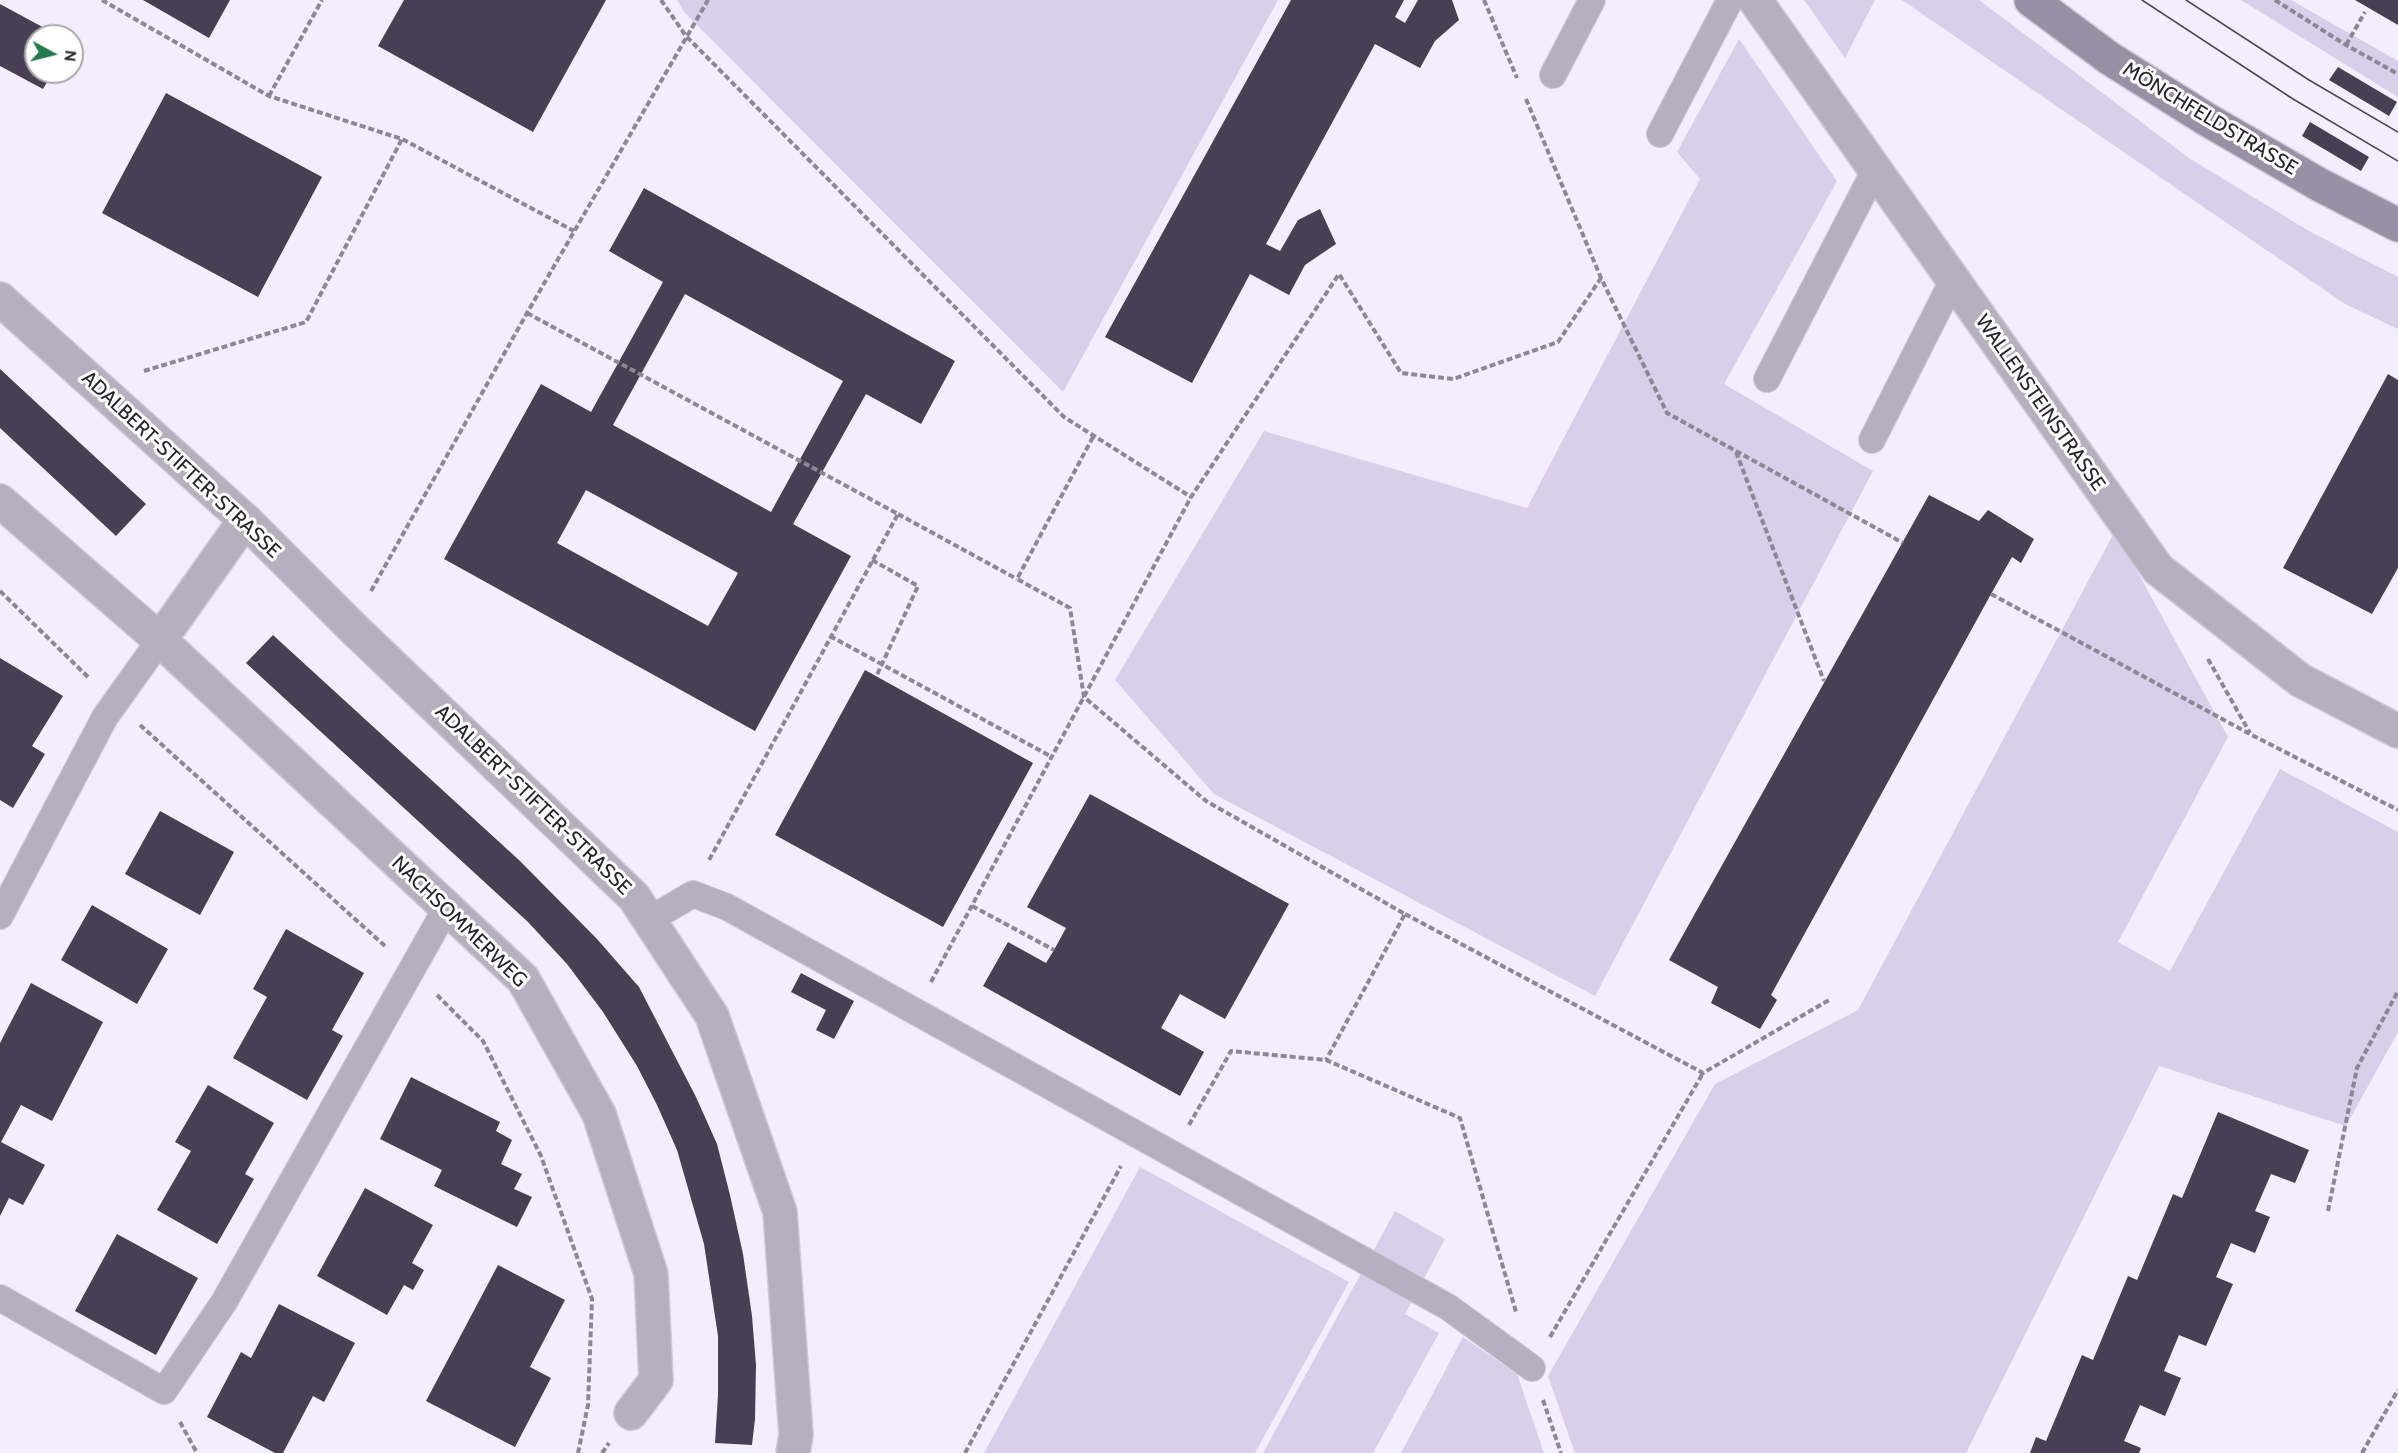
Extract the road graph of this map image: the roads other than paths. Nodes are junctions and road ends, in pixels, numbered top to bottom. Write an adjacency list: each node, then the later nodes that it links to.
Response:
1 (1592, 0): 5 (lane)
2 (1730, 0): 6 (lane)
3 (1755, 0): 7 (street, WALLENSTEINSTRASSE)
4 (2031, 0): 8 (main road, MÖNCHFELDSTRASSE)
5 (1553, 75)
6 (1660, 134)
7 (1875, 170): 9 (street, WALLENSTEINSTRASSE); 11 (lane)
8 (2398, 225)
9 (1953, 280): 12 (lane); 16 (street, WALLENSTEINSTRASSE)
10 (0, 299): 14 (street, ADALBERT-STIFTER-STRASSE)
11 (1767, 379)
12 (1872, 440)
13 (0, 501): 15 (street, NACHSOMMERWEG)
14 (245, 520): 15 (street); 19 (street, ADALBERT-STIFTER-STRASSE)
15 (160, 640): 17 (street, NACHSOMMERWEG); 18 (lane)
16 (2398, 730)
17 (447, 907): 20 (lane); 22 (street, NACHSOMMERWEG)
18 (0, 916)
19 (649, 920): 21 (lane); 23 (street, ADALBERT-STIFTER-STRASSE)
20 (0, 1299)
21 (1532, 1368)
22 (631, 1413)
23 (793, 1453)

